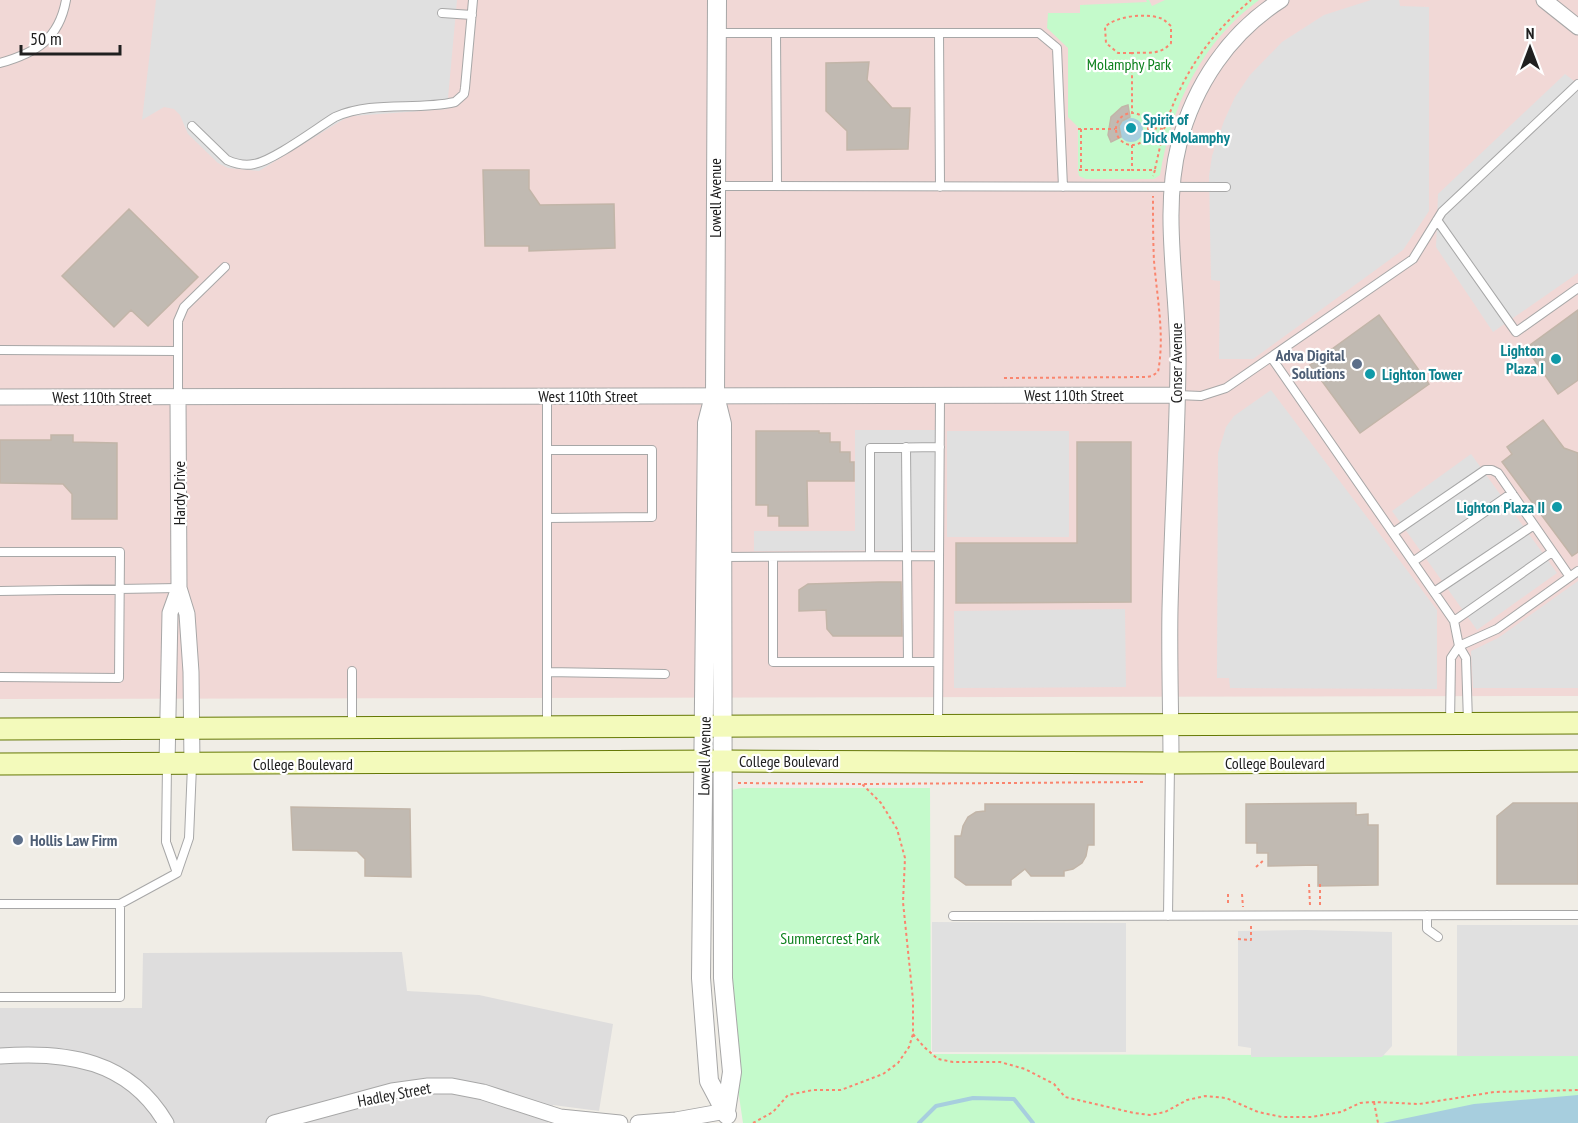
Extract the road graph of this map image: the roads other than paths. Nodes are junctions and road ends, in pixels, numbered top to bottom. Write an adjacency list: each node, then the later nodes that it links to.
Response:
1 (66, 0): 12 (lane)
2 (473, 0): 7 (lane)
3 (717, 0): 9 (street, Lowell Avenue)
4 (1281, 0): 19 (street, Conser Avenue)
5 (1544, 0): 8 (street)
6 (442, 12): 7 (lane)
7 (472, 15): 14 (lane)
8 (1578, 27)
9 (716, 33): 10 (lane); 15 (street, Lowell Avenue)
10 (776, 33): 11 (lane); 16 (lane)
11 (939, 33): 17 (lane); 18 (lane)
12 (0, 63)
13 (1578, 84): 21 (lane)
14 (192, 126)
15 (715, 186): 16 (lane); 29 (street, Lowell Avenue)
16 (777, 186): 17 (lane)
17 (940, 187): 18 (lane)
18 (1063, 187): 19 (lane)
19 (1173, 187): 20 (lane); 27 (street, Conser Avenue)
20 (1226, 187)
21 (1437, 220): 23 (lane); 26 (lane)
22 (225, 267): 25 (lane)
23 (1578, 288)
24 (0, 350): 25 (lane)
25 (178, 351): 32 (lane)
26 (1272, 357): 27 (lane); 39 (lane)
27 (1177, 395): 30 (street, West 110th Street); 64 (street, Conser Avenue)
28 (547, 396): 29 (street, West 110th Street); 32 (street, West 110th Street); 35 (lane)
29 (714, 396): 30 (street, West 110th Street); 45 (street, Lowell Avenue); 65 (street, Lowell Avenue)
30 (940, 396): 34 (lane)
31 (0, 397): 32 (street, West 110th Street)
32 (178, 397): 50 (street, Hardy Drive)
33 (906, 447): 34 (lane); 42 (lane); 43 (lane)
34 (940, 447): 44 (lane)
35 (547, 450): 37 (lane); 37 (lane)
36 (1512, 493): 38 (lane); 39 (lane); 47 (lane)
37 (547, 518): 59 (lane)
38 (1534, 525): 41 (lane); 53 (lane)
39 (1394, 533): 47 (lane)
40 (0, 552): 51 (lane)
41 (1552, 552): 49 (lane); 54 (lane)
42 (870, 556): 43 (lane); 46 (lane)
43 (906, 556): 44 (lane); 56 (lane)
44 (939, 556): 57 (lane)
45 (722, 557): 46 (lane); 65 (street, Lowell Avenue)
46 (773, 557): 56 (lane)
47 (1414, 561): 53 (lane)
48 (1578, 571): 49 (lane)
49 (1570, 577): 55 (lane)
50 (179, 588): 51 (lane); 70 (street, Hardy Drive); 71 (street, Hardy Drive)
51 (121, 590): 52 (lane); 61 (lane)
52 (0, 591)
53 (1434, 592): 54 (lane)
54 (1454, 621): 55 (lane)
55 (1459, 646): 62 (lane); 62 (lane)
56 (908, 662): 57 (lane)
57 (939, 662): 66 (lane)
58 (352, 671): 68 (lane)
59 (547, 672): 60 (lane); 67 (lane)
60 (665, 674)
61 (0, 677)
62 (1459, 723): 63 (main road); 64 (main road)
63 (1578, 723)
64 (1171, 725): 66 (main road); 74 (street, Conser Avenue)
65 (714, 726): 66 (main road); 67 (main road); 73 (street, Lowell Avenue)
66 (938, 726)
67 (547, 727): 68 (main road)
68 (352, 728): 71 (main road)
69 (0, 729): 70 (main road)
70 (168, 729): 71 (main road); 76 (street, Hardy Drive)
71 (192, 729): 77 (street, Hardy Drive)
72 (1576, 759): 74 (main road, College Boulevard)
73 (713, 761): 74 (main road, College Boulevard); 77 (main road, College Boulevard); 88 (street, Lowell Avenue)
74 (1171, 763): 84 (lane)
75 (0, 764): 76 (main road, College Boulevard)
76 (167, 764): 77 (main road, College Boulevard); 78 (lane)
77 (192, 764): 78 (lane)
78 (177, 873): 80 (lane)
79 (0, 904): 80 (lane)
80 (120, 904): 86 (lane)
81 (1426, 915): 82 (lane); 84 (lane); 85 (lane)
82 (1578, 915)
83 (953, 916): 84 (lane)
84 (1168, 916)
85 (1438, 937)
86 (0, 998)
87 (0, 1056): 91 (street)
88 (727, 1117): 90 (street)
89 (563, 1120): 92 (street, Hadley Street); 93 (street, Hadley Street)
90 (674, 1121): 94 (street)
91 (166, 1123)
92 (274, 1123)
93 (620, 1123)
94 (639, 1123)

